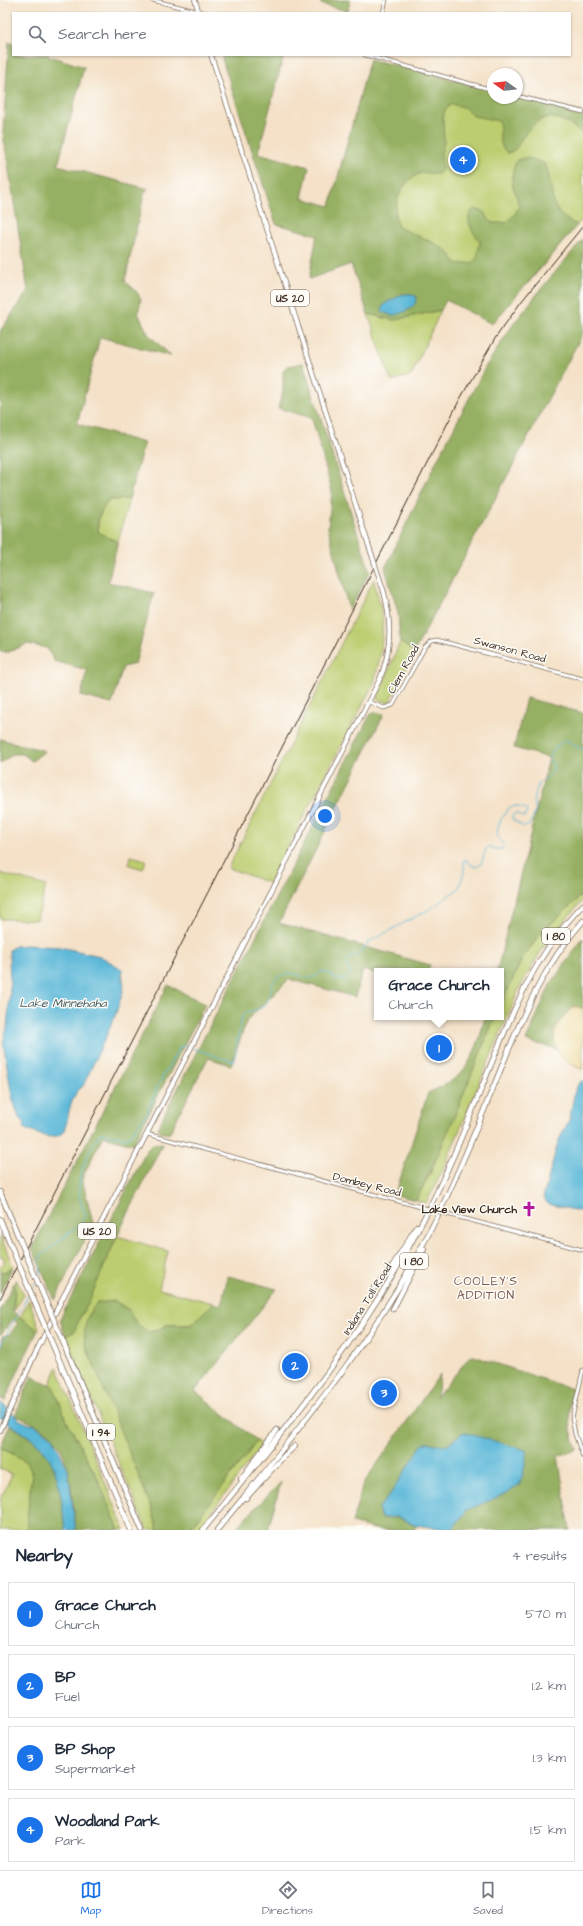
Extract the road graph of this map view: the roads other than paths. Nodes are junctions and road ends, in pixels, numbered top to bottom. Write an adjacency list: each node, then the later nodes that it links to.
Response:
1 (152, 0): 4 (street)
2 (195, 0): 4 (main road)
3 (386, 0): 5 (street)
4 (198, 12)
5 (383, 12)
6 (211, 56): 13 (main road, US 20, bridge)
7 (372, 56): 8 (street)
8 (487, 88)
9 (523, 97): 10 (street)
10 (583, 112)
11 (432, 641): 12 (street, Swanson Road); 13 (street, Clem Road)
12 (583, 679)
13 (368, 702): 16 (main road, US 20)
14 (583, 905): 17 (highway, Indiana Toll Road / I 80)
15 (583, 920): 20 (highway, Indiana Toll Road / I 80)
16 (146, 1134): 21 (street, Dombey Road, bridge); 25 (main road, US 20)
17 (438, 1191): 22 (highway); 30 (highway, Indiana Toll Road / I 80)
18 (0, 1192): 32 (highway, I 94, bridge)
19 (0, 1219): 31 (highway, I 94, bridge)
20 (436, 1220): 23 (highway); 29 (highway, Indiana Toll Road / I 80)
21 (583, 1250)
22 (374, 1288)
23 (393, 1309)
24 (583, 1370): 28 (street)
25 (1, 1430)
26 (277, 1430): 30 (highway)
27 (295, 1446): 29 (highway)
28 (583, 1457)
29 (230, 1514): 34 (highway, Indiana Toll Road / I 80)
30 (213, 1518): 33 (highway, Indiana Toll Road / I 80)
31 (131, 1530)
32 (142, 1530)
33 (203, 1530)
34 (217, 1530)

